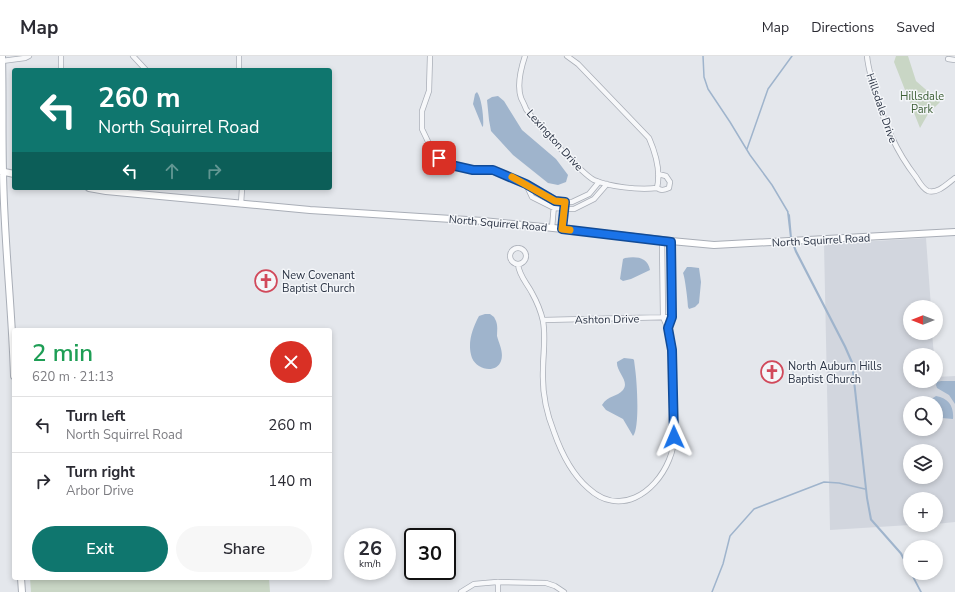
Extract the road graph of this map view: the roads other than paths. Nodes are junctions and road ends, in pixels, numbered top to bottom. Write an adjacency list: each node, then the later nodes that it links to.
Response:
1 (29, 56): 9 (street)
2 (61, 56): 12 (street)
3 (133, 56): 13 (street)
4 (239, 56): 14 (street)
5 (430, 56): 20 (street)
6 (525, 56): 19 (street, Lexington Drive)
7 (567, 56): 17 (street)
8 (867, 56): 18 (street, Hillsdale Drive)
9 (2, 59): 15 (street)
10 (948, 59): 11 (street)
11 (955, 60)
12 (61, 68)
13 (144, 68)
14 (239, 68)
15 (1, 172): 16 (street); 35 (street)
16 (12, 174)
17 (658, 174): 22 (street); 22 (street)
18 (955, 178)
19 (599, 182): 21 (street, Lexington Drive); 26 (street)
20 (526, 184): 25 (street); 28 (street)
21 (608, 184): 22 (street, Lexington Drive); 29 (street)
22 (657, 188)
23 (100, 190): 27 (street, North Squirrel Road)
24 (242, 190): 27 (street)
25 (555, 201): 26 (street); 28 (street)
26 (565, 202): 29 (street)
27 (241, 204): 30 (street, North Squirrel Road)
28 (554, 208): 29 (street); 30 (street)
29 (564, 209): 31 (street)
30 (552, 228): 31 (street, North Squirrel Road)
31 (562, 229): 33 (street, North Squirrel Road)
32 (955, 232): 34 (street, North Squirrel Road)
33 (662, 240): 34 (street, North Squirrel Road); 39 (street)
34 (671, 242): 38 (street)
35 (3, 245): 36 (street)
36 (3, 253): 43 (street)
37 (518, 264): 42 (street)
38 (671, 280): 39 (street); 41 (street)
39 (662, 281): 40 (street)
40 (663, 317): 41 (street, Ashton Drive); 42 (street, Ashton Drive); 44 (street)
41 (672, 317): 44 (street)
42 (543, 320): 44 (street)
43 (12, 328)
44 (668, 328)
45 (21, 580): 47 (street)
46 (498, 582): 48 (street); 49 (street); 50 (street)
47 (22, 592)
48 (461, 592)
49 (498, 592)
50 (564, 592)

